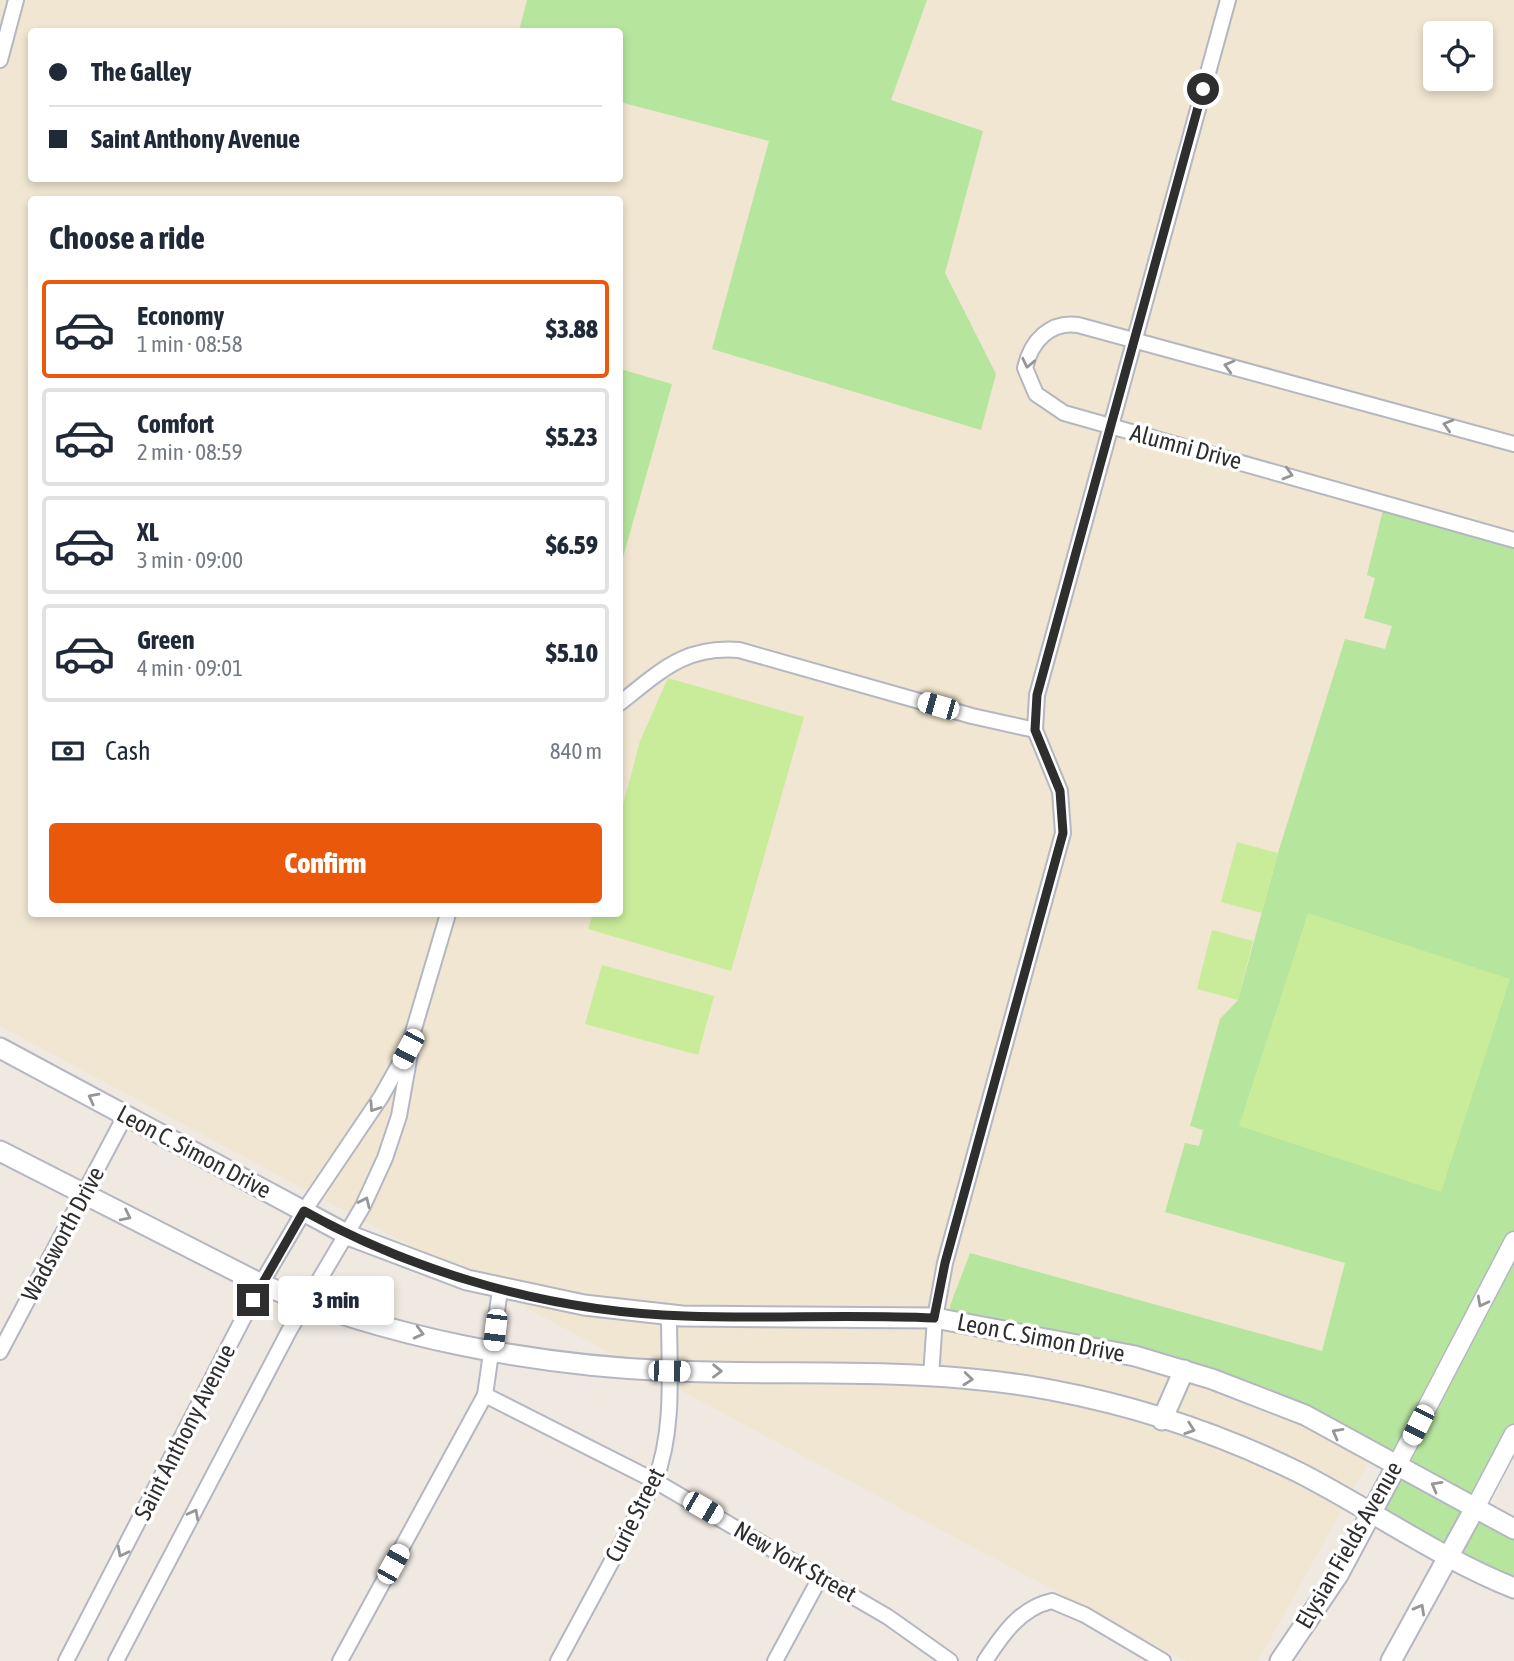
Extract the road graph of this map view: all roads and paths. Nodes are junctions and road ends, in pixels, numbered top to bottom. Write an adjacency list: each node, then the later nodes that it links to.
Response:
1 (16, 0): 3 (street)
2 (1228, 0): 4 (street)
3 (0, 60)
4 (1134, 341): 5 (street); 5 (street, Alumni Drive, one-way to 5); 6 (street, Alumni Drive, one-way to 4)
5 (1110, 426): 7 (street, Alumni Drive, one-way to 7); 9 (street)
6 (1514, 444)
7 (1514, 540)
8 (623, 701): 9 (street)
9 (1035, 730): 23 (street)
10 (447, 917): 11 (street, Saint Anthony Avenue)
11 (416, 1025): 16 (street, Saint Anthony Avenue, one-way to 16); 17 (street, Saint Anthony Avenue, one-way to 11)
12 (0, 1048): 13 (main road, Leon C. Simon Drive, one-way to 12)
13 (125, 1116): 15 (street, Wadsworth Drive); 16 (main road, Leon C. Simon Drive)
14 (0, 1151): 15 (main road, Leon C. Simon Drive)
15 (83, 1195): 19 (main road, Leon C. Simon Drive, one-way to 19); 25 (street, Wadsworth Drive)
16 (304, 1211): 17 (main road, Leon C. Simon Drive); 19 (street, Saint Anthony Avenue)
17 (348, 1235): 20 (main road, Leon C. Simon Drive); 21 (street, Saint Anthony Avenue)
18 (1514, 1241): 32 (street, Elysian Fields Avenue, one-way to 32)
19 (261, 1284): 21 (main road, Leon C. Simon Drive); 40 (street, Saint Anthony Avenue, one-way to 40)
20 (500, 1290): 22 (main road, Leon C. Simon Drive); 24 (street)
21 (306, 1303): 24 (main road, Leon C. Simon Drive, one-way to 24); 41 (street, Saint Anthony Avenue, one-way to 21)
22 (669, 1315): 23 (main road, Leon C. Simon Drive); 27 (street, Curie Street)
23 (934, 1318): 26 (main road, Leon C. Simon Drive); 28 (street)
24 (493, 1350): 27 (main road, Leon C. Simon Drive); 29 (street)
25 (0, 1352)
26 (1184, 1370): 30 (main road); 32 (main road, Leon C. Simon Drive, one-way to 26)
27 (669, 1371): 28 (main road, Leon C. Simon Drive, one-way to 28); 33 (street, Curie Street)
28 (931, 1376): 30 (main road, Leon C. Simon Drive, one-way to 30)
29 (485, 1395): 33 (street, New York Street); 42 (street)
30 (1162, 1420): 35 (main road, Leon C. Simon Drive, one-way to 35)
31 (1514, 1434): 34 (street)
32 (1397, 1465): 34 (main road, Leon C. Simon Drive, one-way to 32); 35 (main road, Elysian Fields Avenue)
33 (655, 1481): 38 (street, New York Street); 43 (street, Curie Street)
34 (1475, 1508): 36 (main road, Leon C. Simon Drive); 37 (main road)
35 (1371, 1513): 37 (main road, Leon C. Simon Drive); 48 (main road, Elysian Fields Avenue)
36 (1514, 1529)
37 (1448, 1557): 39 (main road, Leon C. Simon Drive); 49 (main road, one-way to 37)
38 (821, 1576): 44 (street); 45 (street, New York Street)
39 (1514, 1588)
40 (66, 1661)
41 (116, 1661)
42 (340, 1661)
43 (558, 1661)
44 (775, 1661)
45 (950, 1661)
46 (985, 1661): 47 (street)
47 (1163, 1661)
48 (1280, 1661)
49 (1391, 1661)

